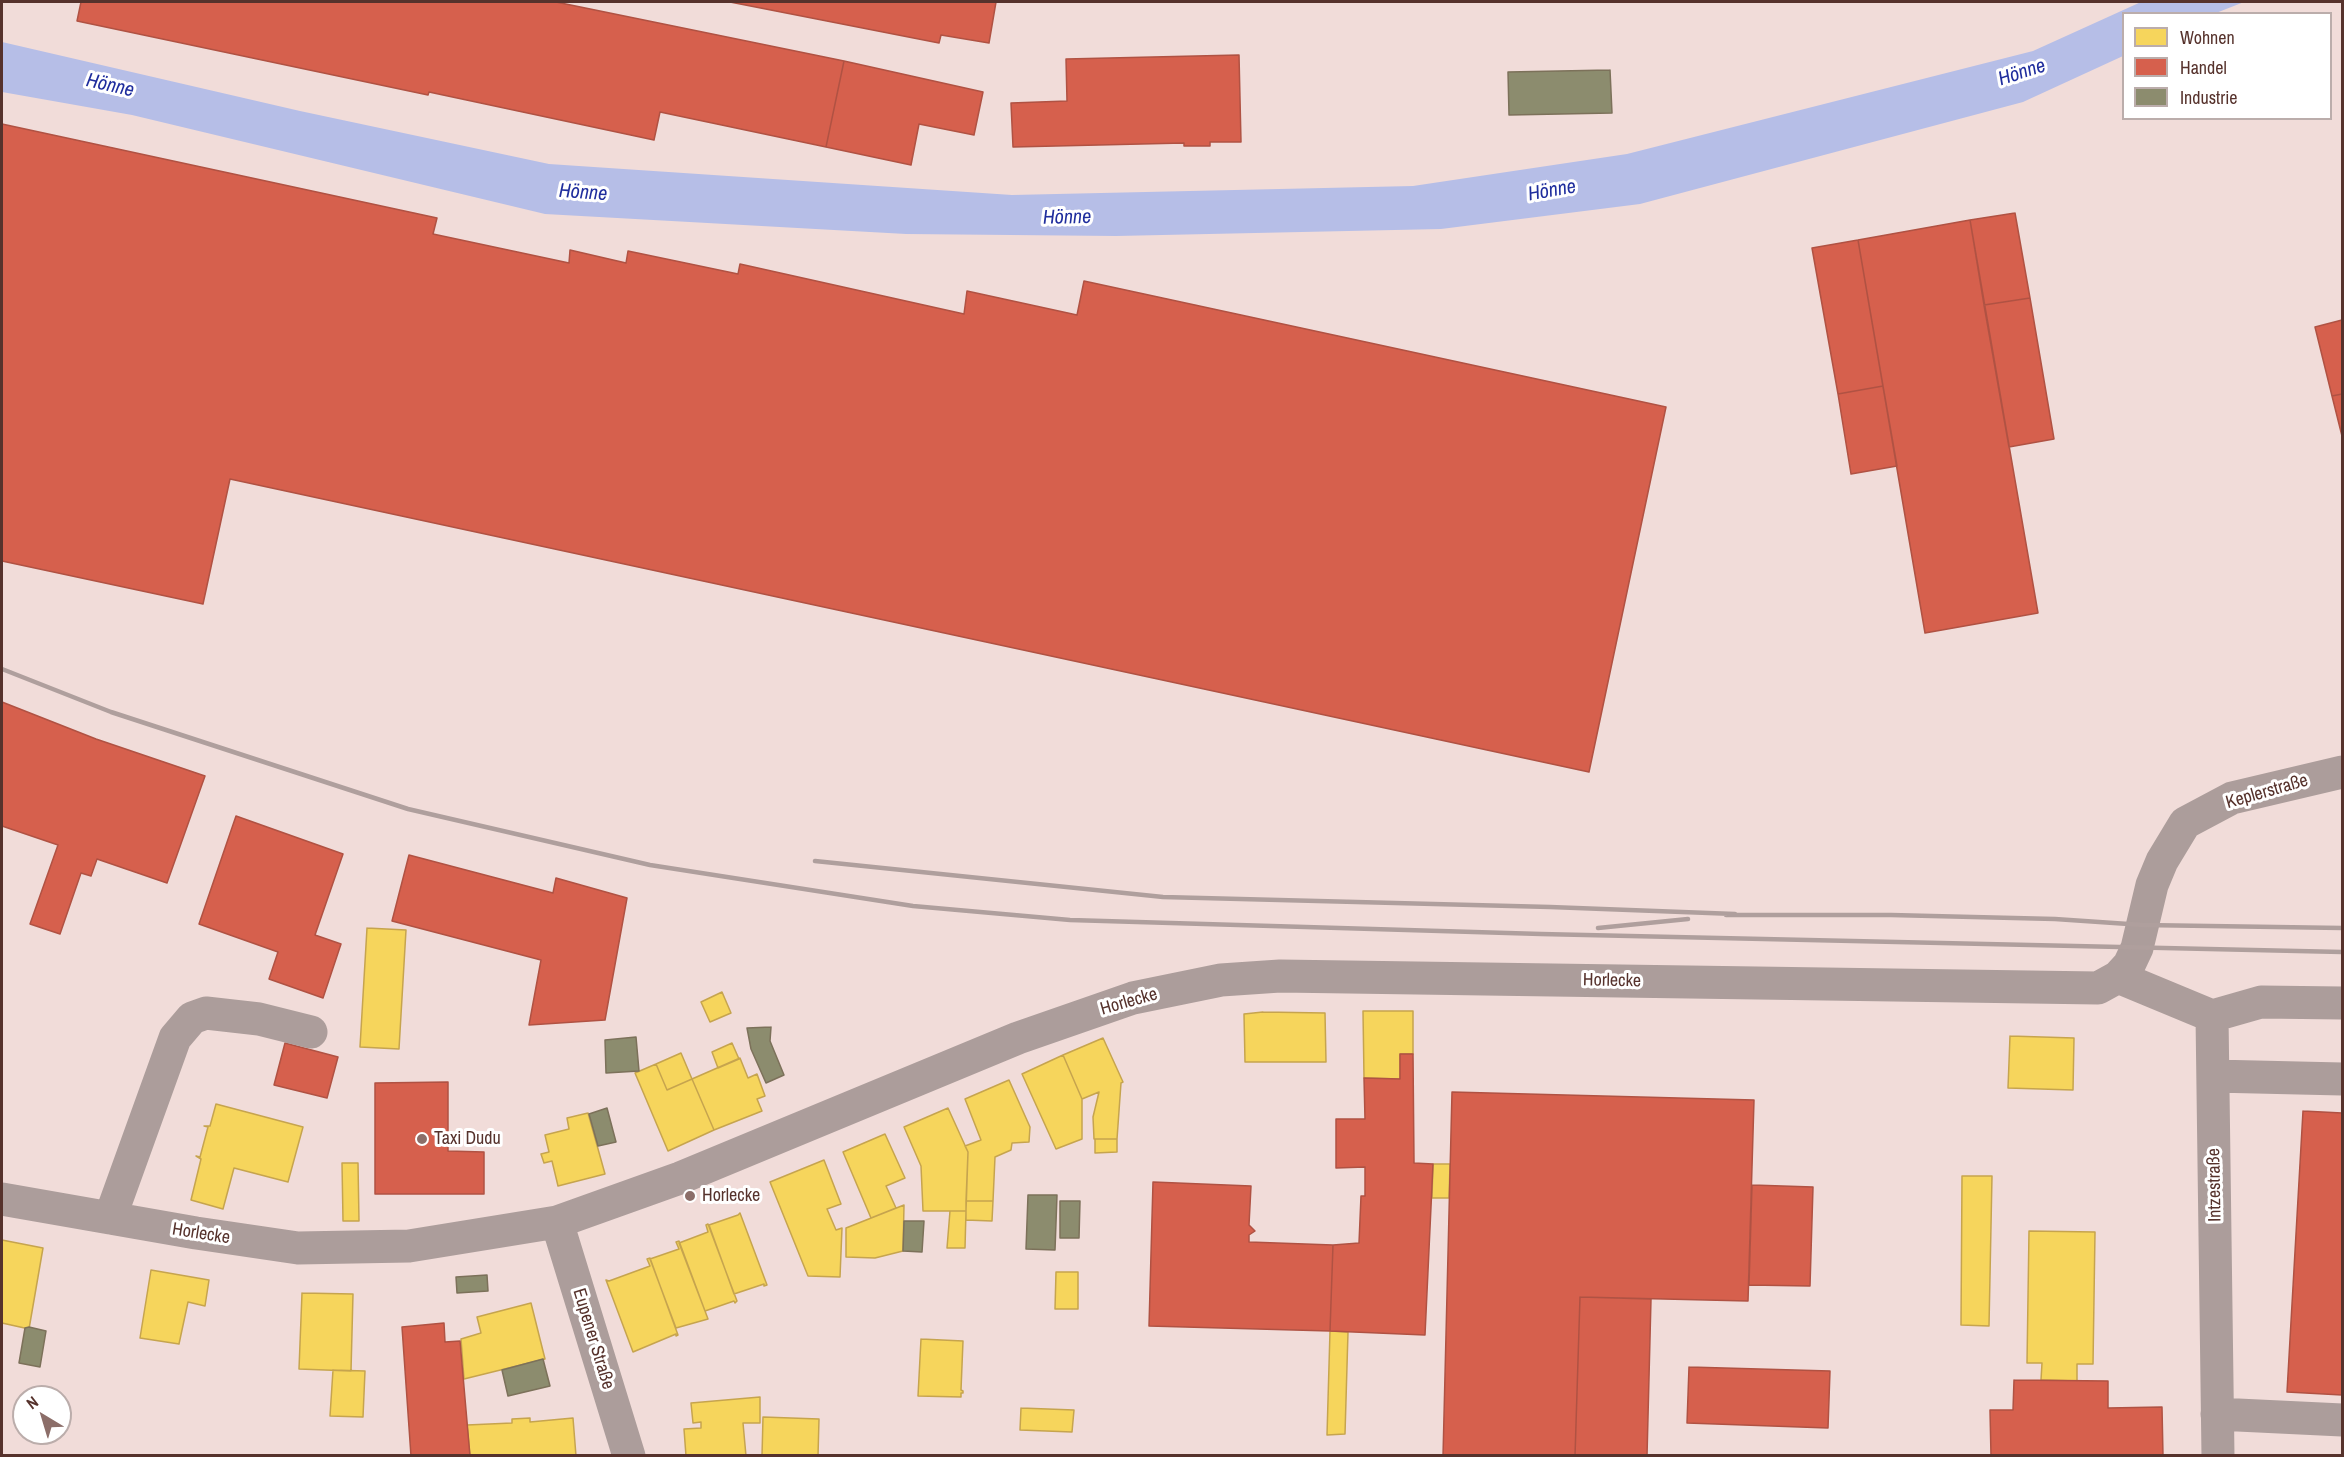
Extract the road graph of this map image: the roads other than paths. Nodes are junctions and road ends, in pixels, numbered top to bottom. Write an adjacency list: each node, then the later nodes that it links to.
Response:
1 (2343, 772): 2 (street, Keplerstraße)
2 (2118, 977): 4 (street); 10 (street, Horlecke)
3 (2343, 1003): 4 (street)
4 (2212, 1017): 6 (street, Intzestraße)
5 (311, 1032): 9 (street)
6 (2213, 1076): 7 (street); 11 (street, Intzestraße)
7 (2343, 1079)
8 (2, 1199): 9 (street, Horlecke)
9 (110, 1218): 10 (street, Horlecke)
10 (557, 1221): 13 (street, Eupener Straße)
11 (2217, 1414): 12 (street); 14 (street, Intzestraße)
12 (2343, 1420)
13 (629, 1455)
14 (2218, 1455)

